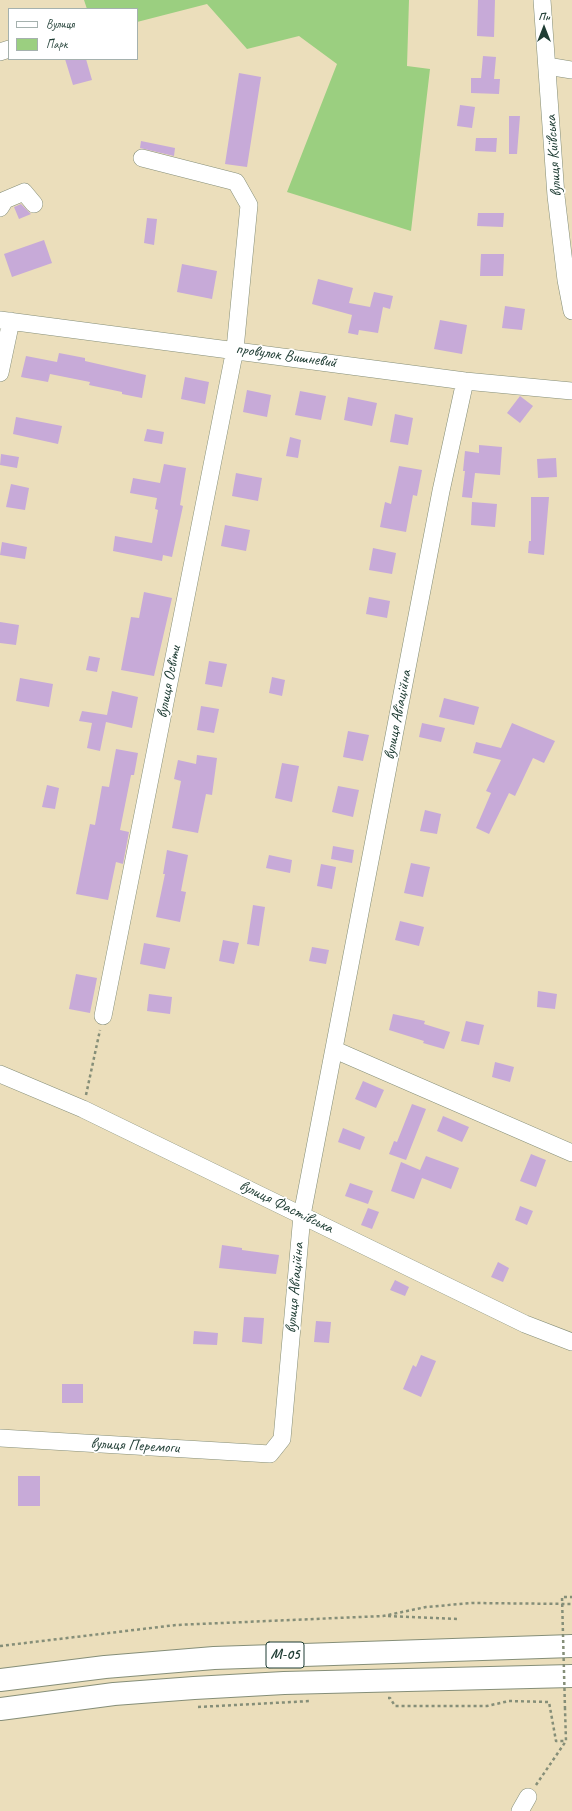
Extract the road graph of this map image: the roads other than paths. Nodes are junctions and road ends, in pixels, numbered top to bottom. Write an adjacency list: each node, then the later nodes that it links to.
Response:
1 (542, 0): 2 (street, вулиця Київська)
2 (547, 66): 3 (street); 7 (street, вулиця Київська)
3 (572, 70)
4 (142, 158): 9 (street, вулиця Освіти)
5 (34, 204): 6 (street)
6 (0, 208)
7 (572, 311)
8 (5, 320): 9 (street, провулок Вишневий); 10 (street)
9 (235, 349): 11 (street, провулок Вишневий); 13 (street, вулиця Освіти)
10 (0, 373)
11 (465, 381): 12 (street, провулок Вишневий); 14 (street, вулиця Авіаційна)
12 (572, 391)
13 (103, 1016)
14 (335, 1050): 16 (street); 17 (street, вулиця Авіаційна)
15 (0, 1074): 17 (street, вулиця Фастівська)
16 (572, 1153)
17 (302, 1215): 18 (street, вулиця Фастівська); 20 (street, вулиця Авіаційна)
18 (572, 1342)
19 (0, 1438): 20 (street, вулиця Перемоги)
20 (270, 1454)
21 (572, 1640): 22 (street)
22 (546, 1646): 23 (highway, М-05); 25 (highway, М-05)
23 (572, 1646)
24 (572, 1676): 26 (highway, М-05)
25 (0, 1680)
26 (0, 1709)

